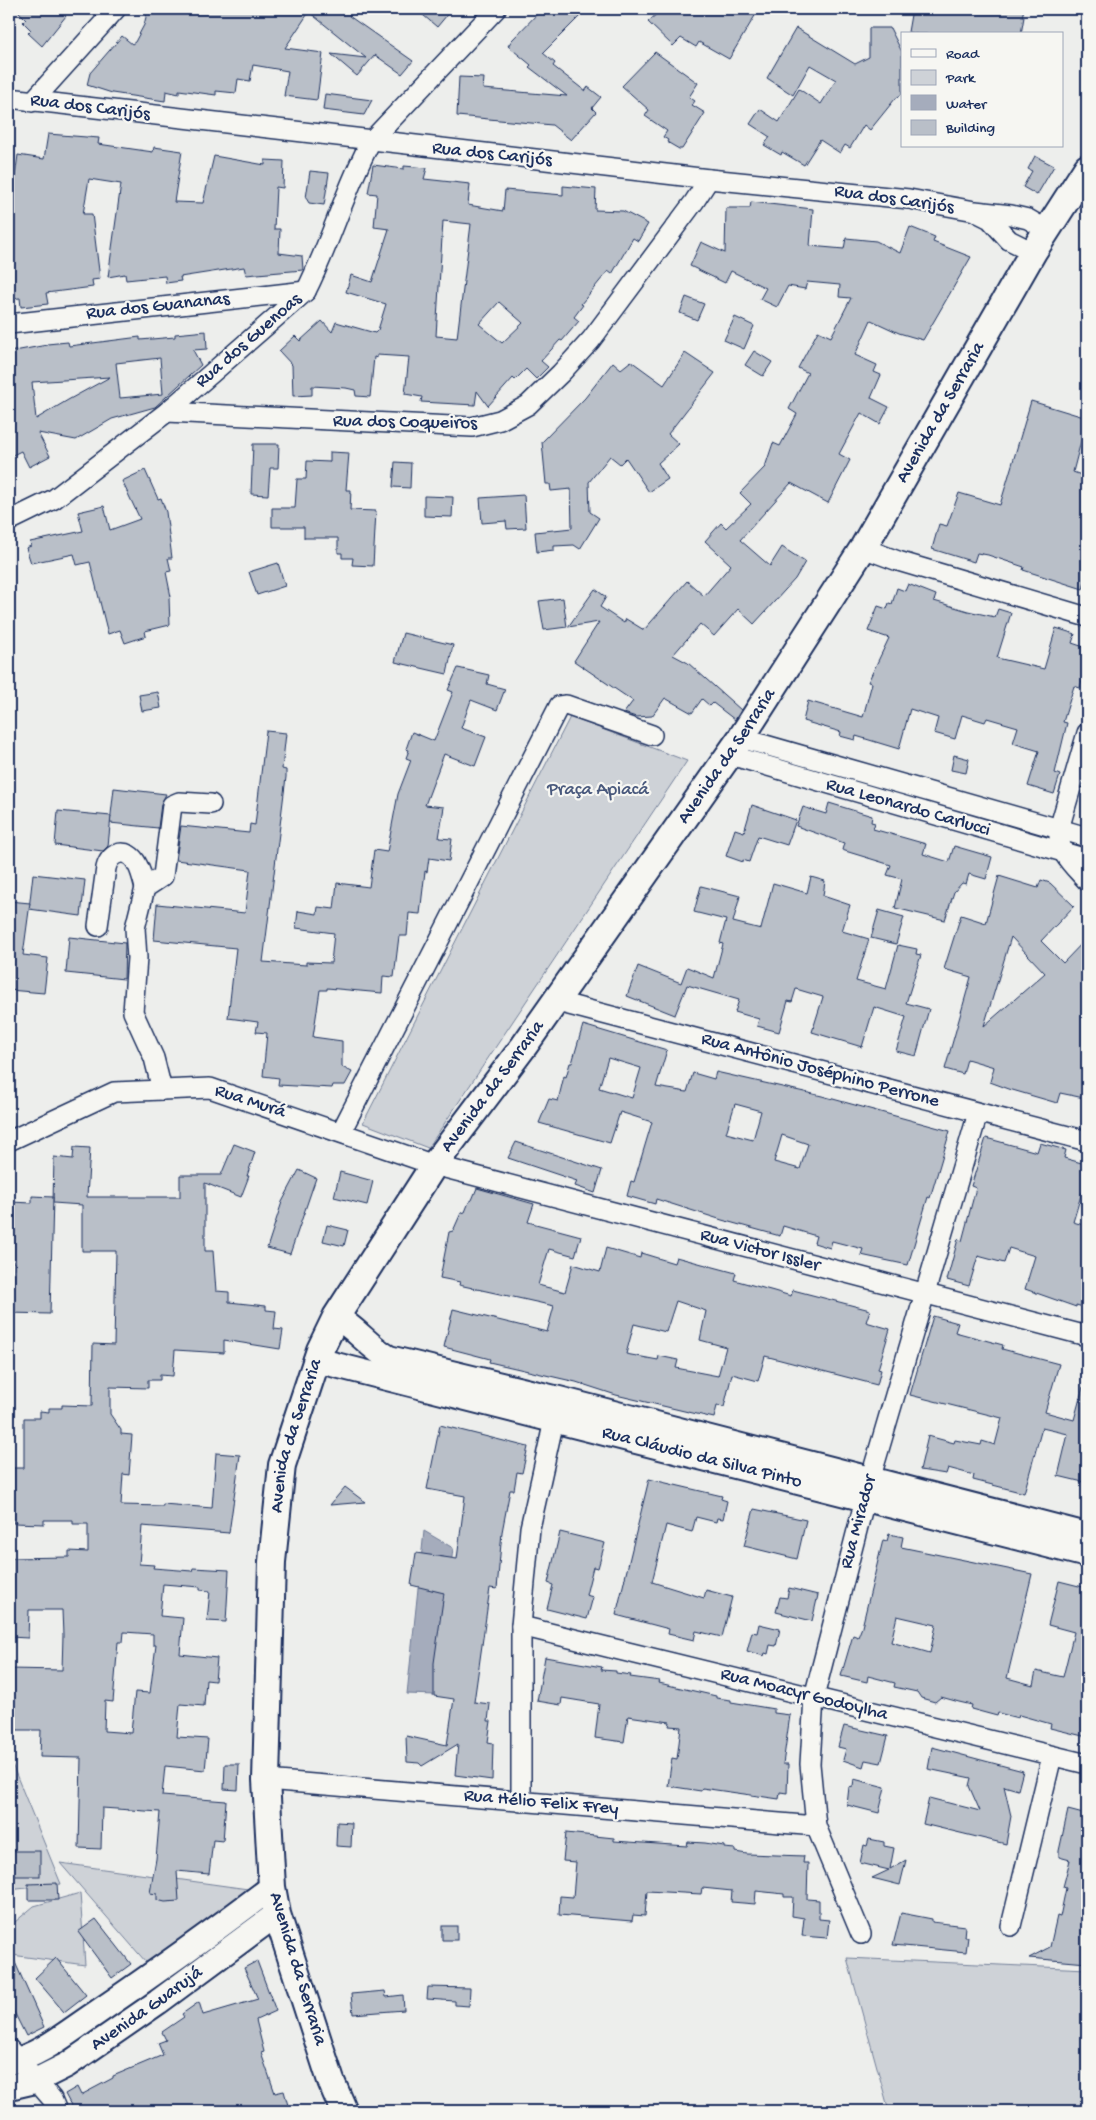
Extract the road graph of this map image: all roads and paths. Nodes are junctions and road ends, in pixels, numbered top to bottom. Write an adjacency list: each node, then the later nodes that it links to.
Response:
1 (116, 9): 4 (street)
2 (496, 9): 5 (street, Rua dos Guenoas)
3 (9, 98): 4 (street, Rua dos Carijós)
4 (32, 102): 5 (street, Rua dos Carijós)
5 (371, 141): 7 (street, Rua dos Carijós); 11 (street, Rua dos Guenoas)
6 (1087, 168): 9 (main road, Avenida da Serraria)
7 (709, 179): 8 (street, Rua dos Carijós); 13 (street, Rua dos Coqueiros)
8 (975, 211): 9 (street, Rua dos Carijós); 10 (street, Rua dos Carijós)
9 (1047, 230): 10 (main road, Avenida da Serraria)
10 (1033, 252): 15 (main road, Avenida da Serraria)
11 (306, 291): 12 (street, Rua dos Guananas); 13 (street, Rua dos Guenoas)
12 (9, 324)
13 (167, 412): 14 (street, Rua dos Guenoas)
14 (9, 521)
15 (863, 548): 16 (street); 19 (main road, Avenida da Serraria)
16 (1087, 617)
17 (1087, 733): 21 (street)
18 (652, 735): 31 (street)
19 (736, 746): 21 (street, Rua Leonardo Carlucci); 23 (street, Rua Leonardo Carlucci); 28 (main road, Avenida da Serraria)
20 (211, 804): 26 (street)
21 (1059, 830): 22 (street, Rua Leonardo Carlucci); 23 (street)
22 (1087, 837)
23 (1062, 852): 24 (street, Rua Leonardo Carlucci); 25 (street)
24 (1087, 859)
25 (1087, 881)
26 (145, 888): 27 (street); 29 (street)
27 (98, 926)
28 (554, 1001): 30 (street, Rua Antônio Joséphino Perrone); 34 (main road, Avenida da Serraria)
29 (162, 1090): 31 (street, Rua Murá); 32 (street, Rua Murá)
30 (978, 1113): 33 (street, Rua Antônio Joséphino Perrone); 35 (street, Rua Mirador)
31 (341, 1132): 34 (street, Rua Murá)
32 (9, 1141)
33 (1087, 1141)
34 (434, 1165): 35 (street, Rua Victor Issler); 36 (main road, Avenida da Serraria)
35 (924, 1294): 37 (street, Rua Victor Issler); 40 (street, Rua Mirador)
36 (336, 1317): 38 (main road, Avenida da Serraria); 39 (street, Rua Cláudio da Silva Pinto)
37 (1087, 1336)
38 (316, 1360): 39 (street, Rua Cláudio da Silva Pinto); 47 (main road, Avenida da Serraria)
39 (556, 1409): 40 (street, Rua Cláudio da Silva Pinto); 43 (street)
40 (867, 1489): 41 (street, Rua Cláudio da Silva Pinto); 42 (street, Rua Cláudio da Silva Pinto); 44 (street, Rua Mirador)
41 (1087, 1535)
42 (1087, 1555)
43 (521, 1626): 44 (street, Rua Moacyr Godoylha); 48 (street)
44 (814, 1697): 45 (street, Rua Moacyr Godoylha); 49 (street, Rua Mirador)
45 (1052, 1756): 46 (street, Rua Moacyr Godoylha); 52 (street)
46 (1087, 1764)
47 (266, 1780): 48 (street, Rua Hélio Felix Frey); 50 (main road, Avenida da Serraria)
48 (521, 1802): 49 (street, Rua Hélio Felix Frey)
49 (816, 1826): 53 (street, Rua Mirador)
50 (272, 1887): 51 (main road, Avenida da Serraria); 54 (street, Avenida Guarujá)
51 (276, 1914): 55 (street, Avenida Guarujá); 58 (main road, Avenida da Serraria)
52 (1012, 1926)
53 (861, 1934)
54 (12, 2057): 55 (street)
55 (35, 2081): 56 (street, Avenida Guarujá); 57 (street)
56 (9, 2087)
57 (57, 2111)
58 (344, 2111)

